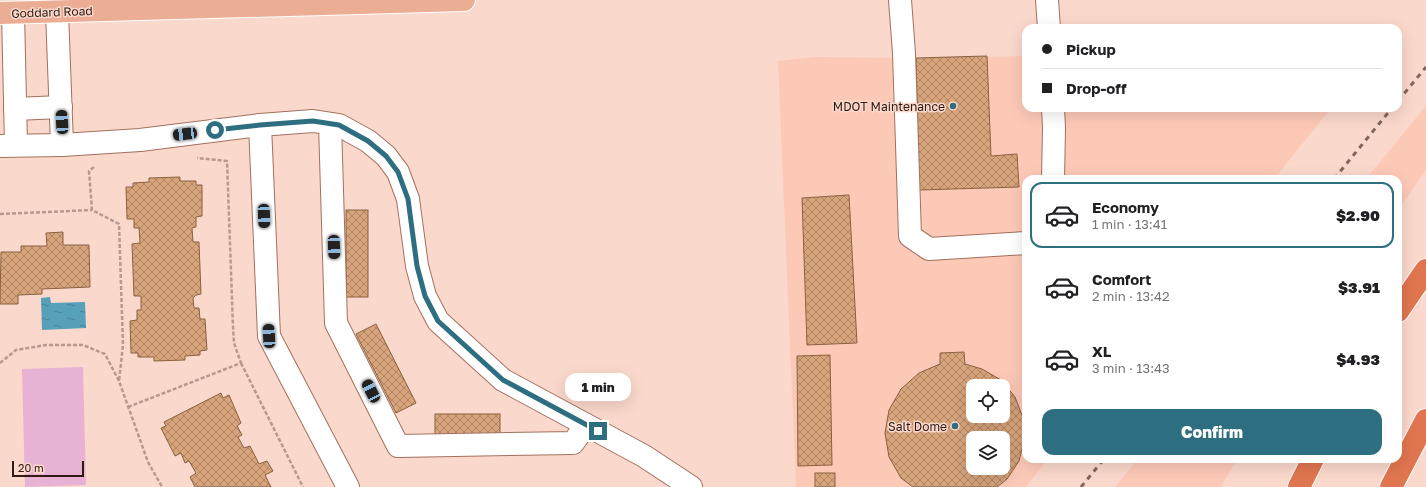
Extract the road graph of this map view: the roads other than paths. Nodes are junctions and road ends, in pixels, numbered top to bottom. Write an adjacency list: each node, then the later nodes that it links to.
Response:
1 (464, 0): 4 (main road, Goddard Road)
2 (900, 0): 15 (street)
3 (1047, 0): 6 (street)
4 (57, 12): 5 (main road, Goddard Road); 7 (street)
5 (6, 13): 8 (street)
6 (1049, 24)
7 (61, 107): 8 (street); 12 (street)
8 (15, 108): 13 (street)
9 (1054, 118): 14 (street)
10 (330, 124): 11 (street); 19 (street); 19 (street)
11 (260, 125): 12 (street); 21 (street)
12 (62, 145): 13 (street)
13 (8, 146)
14 (1053, 175)
15 (1022, 243)
16 (1426, 270): 17 (highway)
17 (1402, 305)
18 (1426, 420): 24 (highway)
19 (586, 425): 22 (street)
20 (1311, 463): 23 (highway)
21 (348, 487)
22 (689, 487)
23 (1299, 487)
24 (1390, 487)

